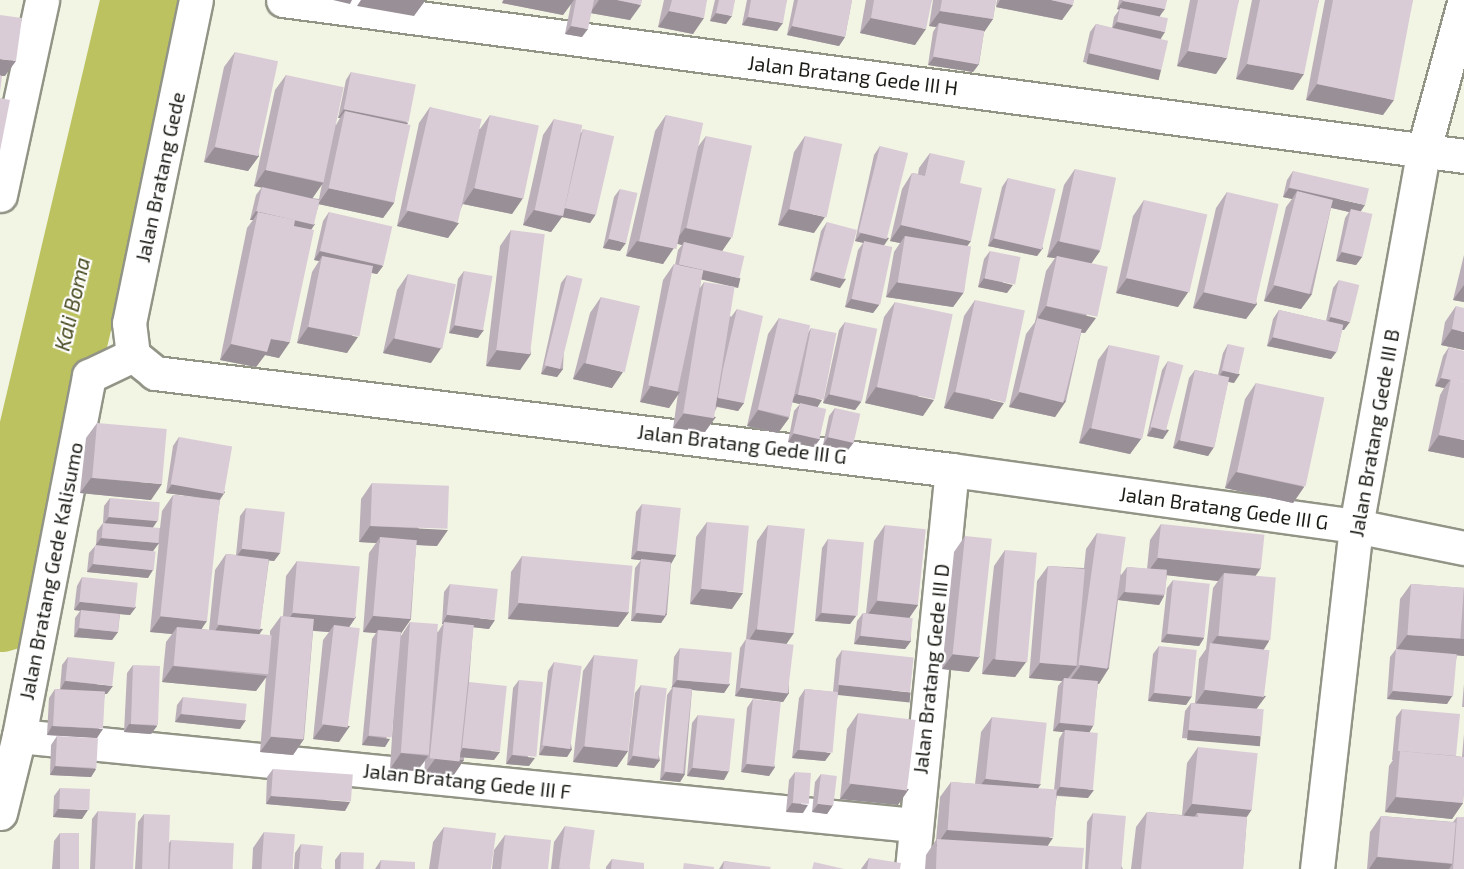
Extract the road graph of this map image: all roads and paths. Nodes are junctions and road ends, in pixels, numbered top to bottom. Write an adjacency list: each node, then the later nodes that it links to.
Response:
1 (42, 0): 7 (street)
2 (196, 0): 8 (street, Jalan Bratang Gede)
3 (283, 0): 5 (street, Jalan Bratang Gede III H)
4 (1464, 3): 5 (street, Jalan Bratang Gede III B)
5 (1424, 149): 6 (street, Jalan Bratang Gede III H); 10 (street, Jalan Bratang Gede III B)
6 (1464, 156)
7 (0, 195)
8 (133, 355): 9 (street, Jalan Bratang Gede III G); 12 (street, Jalan Bratang Gede Kalisumo)
9 (952, 470): 10 (street, Jalan Bratang Gede III G); 14 (street, Jalan Bratang Gede III D)
10 (1356, 526): 11 (street, Jalan Bratang Gede III G); 15 (street, Jalan Bratang Gede III B)
11 (1464, 548)
12 (19, 736): 13 (street, Jalan Bratang Gede Kalisumo); 14 (street, Jalan Bratang Gede III F)
13 (0, 813)
14 (914, 825): 16 (street, Jalan Bratang Gede III D)
15 (1321, 868)
16 (912, 869)

